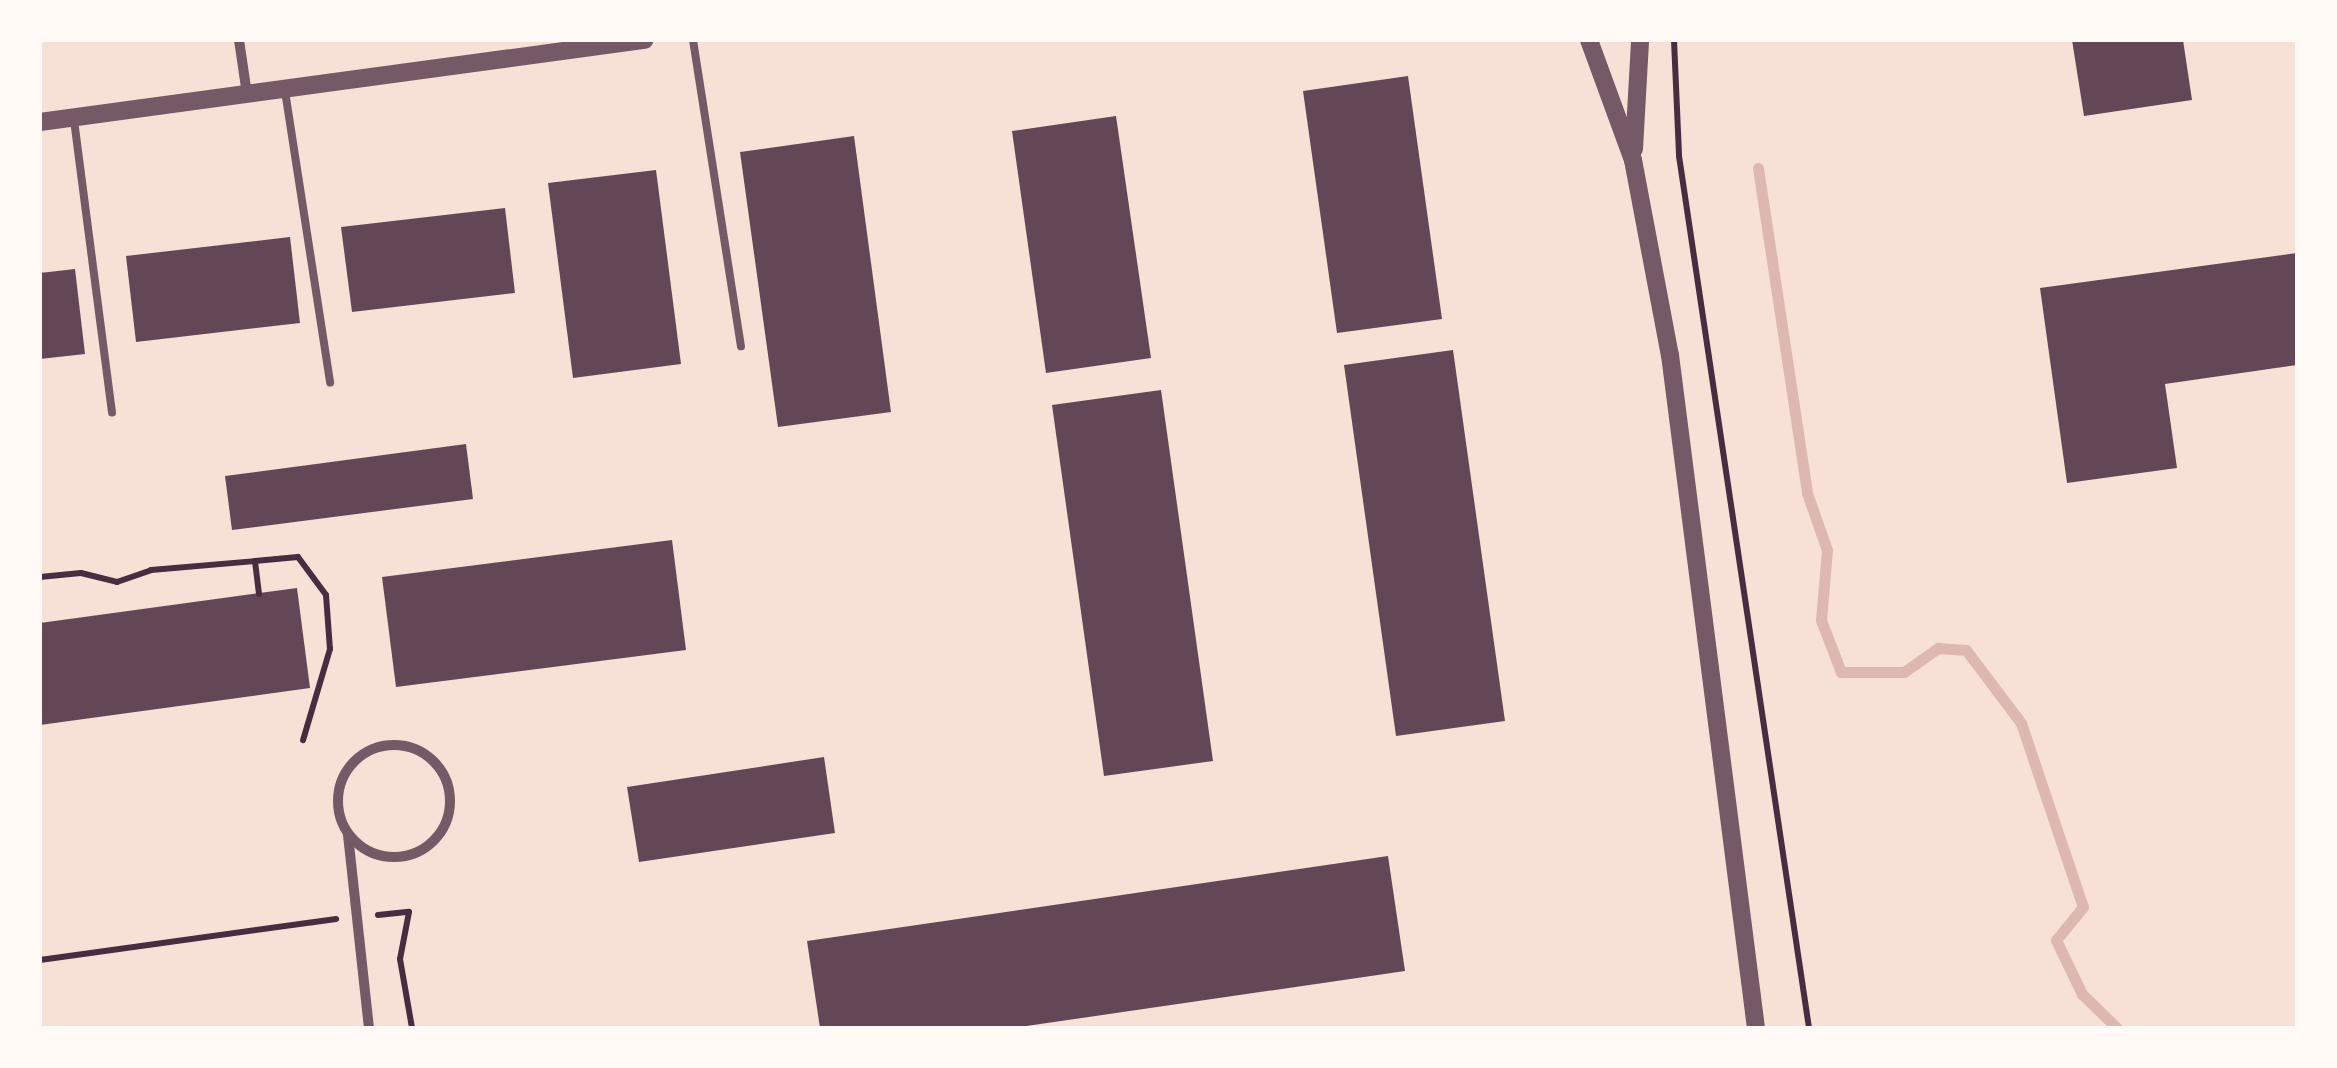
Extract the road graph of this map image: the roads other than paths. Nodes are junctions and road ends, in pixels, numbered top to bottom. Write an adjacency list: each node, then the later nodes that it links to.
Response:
1 (240, 40): 7 (street)
2 (644, 40): 6 (street)
3 (692, 40): 11 (lane)
4 (1588, 40): 10 (street)
5 (1640, 40): 10 (street)
6 (285, 89): 7 (street); 12 (lane)
7 (247, 94): 8 (street)
8 (74, 118): 9 (street); 13 (lane)
9 (40, 122)
10 (1633, 160): 16 (street)
11 (741, 346)
12 (330, 383)
13 (112, 413)
14 (348, 834): 14 (street); 15 (street)
15 (369, 1028)
16 (1756, 1028)

